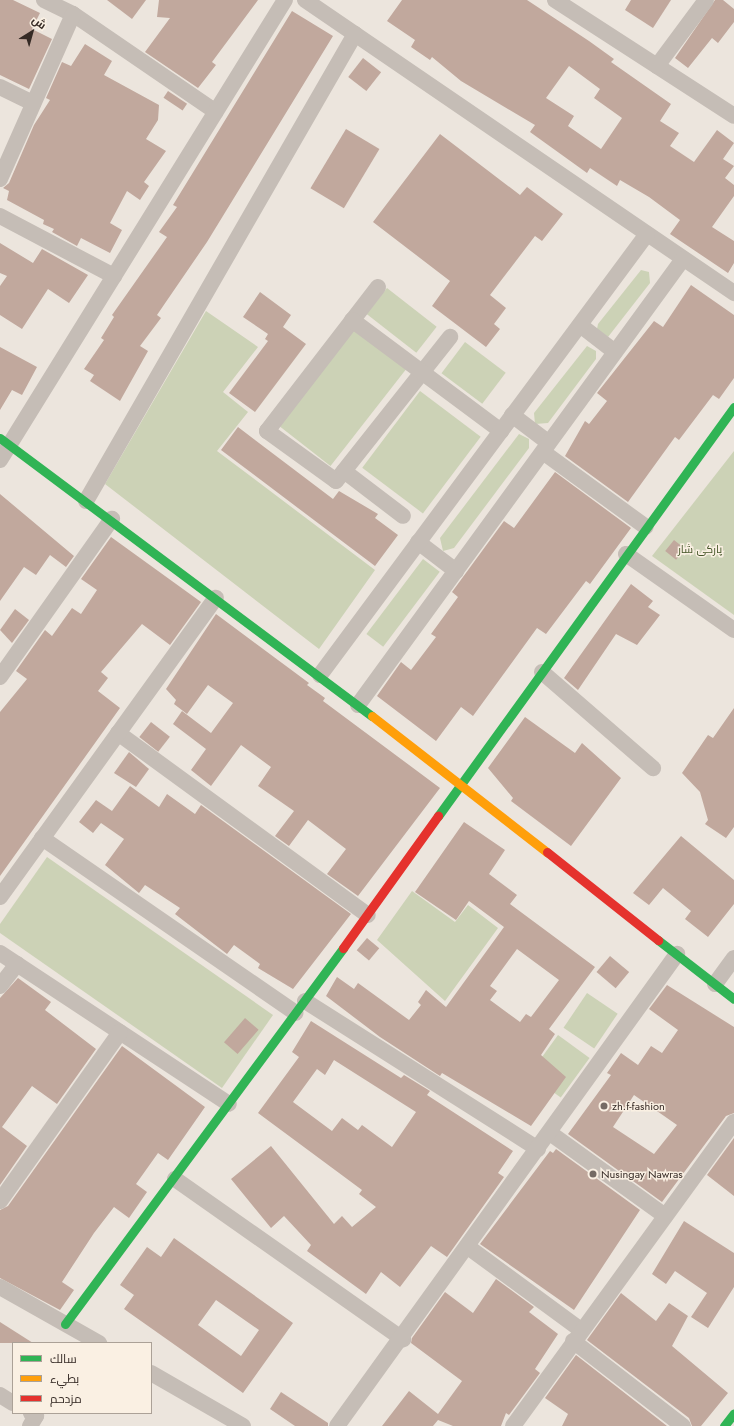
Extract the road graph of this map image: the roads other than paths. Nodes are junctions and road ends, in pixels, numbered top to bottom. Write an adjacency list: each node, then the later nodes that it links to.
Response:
1 (44, 0): 6 (street)
2 (285, 0): 11 (street)
3 (305, 0): 7 (street)
4 (555, 0): 8 (street)
5 (706, 0): 8 (street)
6 (73, 14): 10 (street); 11 (street)
7 (355, 34): 15 (street); 32 (street)
8 (657, 66): 12 (street)
9 (0, 86): 10 (street)
10 (33, 103): 13 (street)
11 (216, 112): 17 (street)
12 (734, 116)
13 (0, 179)
14 (0, 216): 17 (street)
15 (647, 234): 16 (street); 21 (street)
16 (683, 259): 19 (street); 23 (street)
17 (114, 276): 28 (street)
18 (378, 287): 20 (street)
19 (734, 293)
20 (352, 320): 24 (street); 31 (street)
21 (580, 324): 23 (street); 26 (street)
22 (450, 336): 24 (street)
23 (615, 352): 29 (street)
24 (422, 372): 27 (street); 31 (street)
25 (734, 408): 35 (main road)
26 (512, 415): 27 (street); 29 (street)
27 (501, 431): 36 (street)
28 (5, 441): 30 (street); 32 (main road)
29 (546, 448): 35 (street); 38 (street)
30 (0, 460)
31 (344, 471): 33 (street)
32 (86, 501): 34 (main road)
33 (403, 516)
34 (112, 519): 39 (main road); 43 (street)
35 (646, 527): 37 (main road)
36 (418, 542): 38 (street); 42 (street)
37 (626, 554): 40 (street); 41 (main road)
38 (456, 571): 44 (street)
39 (216, 598): 42 (main road); 45 (street)
40 (734, 630)
41 (542, 672): 46 (street); 47 (main road)
42 (320, 675): 44 (main road)
43 (0, 677)
44 (358, 706): 47 (main road)
45 (118, 733): 48 (street); 50 (street)
46 (653, 768)
47 (462, 786): 50 (main road); 52 (main road)
48 (42, 838): 49 (street); 58 (street)
49 (0, 896)
50 (368, 915): 58 (main road)
51 (0, 953): 54 (street)
52 (677, 954): 55 (main road); 62 (street)
53 (734, 958): 55 (street)
54 (16, 964): 56 (street); 59 (street)
55 (715, 984): 57 (main road)
56 (0, 986)
57 (734, 999)
58 (300, 1007): 60 (main road); 63 (street)
59 (120, 1032): 60 (street); 65 (street)
60 (229, 1104): 64 (main road)
61 (734, 1122): 66 (street)
62 (550, 1133): 63 (street); 66 (street)
63 (538, 1149): 67 (street)
64 (175, 1179): 69 (main road); 71 (street)
65 (0, 1201)
66 (665, 1216): 70 (street)
67 (468, 1247): 70 (street); 71 (street)
68 (0, 1288): 69 (street)
69 (65, 1324): 72 (street)
70 (577, 1335): 81 (street); 82 (street)
71 (403, 1339): 80 (street)
72 (97, 1342)
73 (152, 1374): 79 (street)
74 (0, 1395): 75 (street)
75 (12, 1402)
76 (734, 1413): 83 (main road)
77 (33, 1414): 78 (street)
78 (30, 1426)
79 (243, 1426)
80 (338, 1426)
81 (513, 1426)
82 (683, 1426)
83 (724, 1426)

